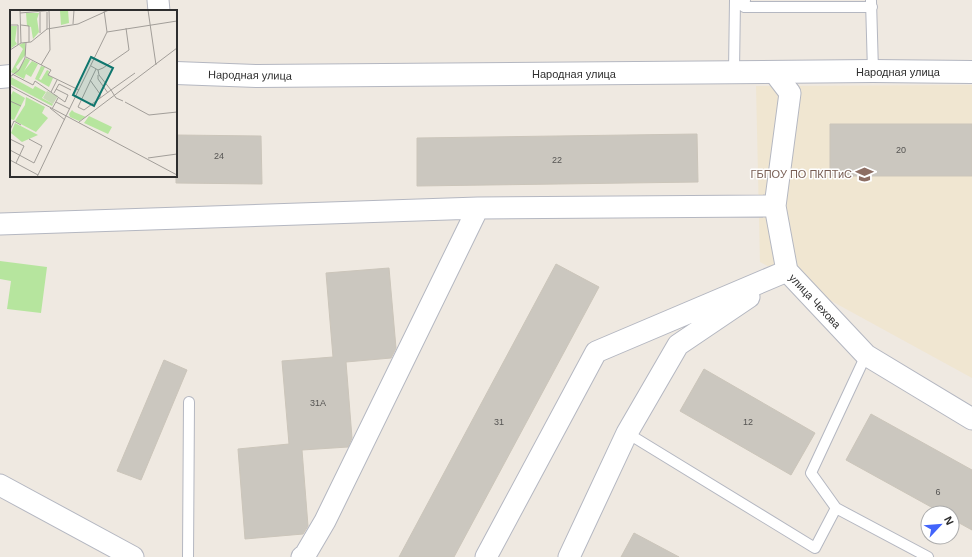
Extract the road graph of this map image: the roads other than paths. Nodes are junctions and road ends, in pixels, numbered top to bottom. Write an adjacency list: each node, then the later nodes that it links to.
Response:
1 (158, 0): 5 (street)
2 (735, 0): 7 (lane)
3 (745, 0): 4 (lane)
4 (872, 3): 6 (lane)
5 (159, 10)
6 (873, 71): 8 (street, Народная улица); 9 (street, Народная улица)
7 (734, 72): 8 (street, Народная улица); 10 (street, Народная улица)
8 (774, 72): 13 (street, улица Чехова)
9 (972, 72)
10 (177, 73)
11 (10, 76): 12 (street)
12 (0, 77)
13 (775, 206): 14 (street); 16 (street, улица Чехова)
14 (478, 208): 15 (street); 25 (street)
15 (0, 224)
16 (787, 271): 17 (street, улица Чехова); 20 (street); 26 (street)
17 (866, 355): 19 (street, улица Чехова); 22 (lane)
18 (189, 402): 24 (lane)
19 (972, 419)
20 (627, 434): 22 (lane); 27 (street)
21 (0, 486): 23 (street)
22 (836, 508): 28 (lane)
23 (133, 557)
24 (188, 557)
25 (302, 557)
26 (486, 557)
27 (569, 557)
28 (928, 557)

